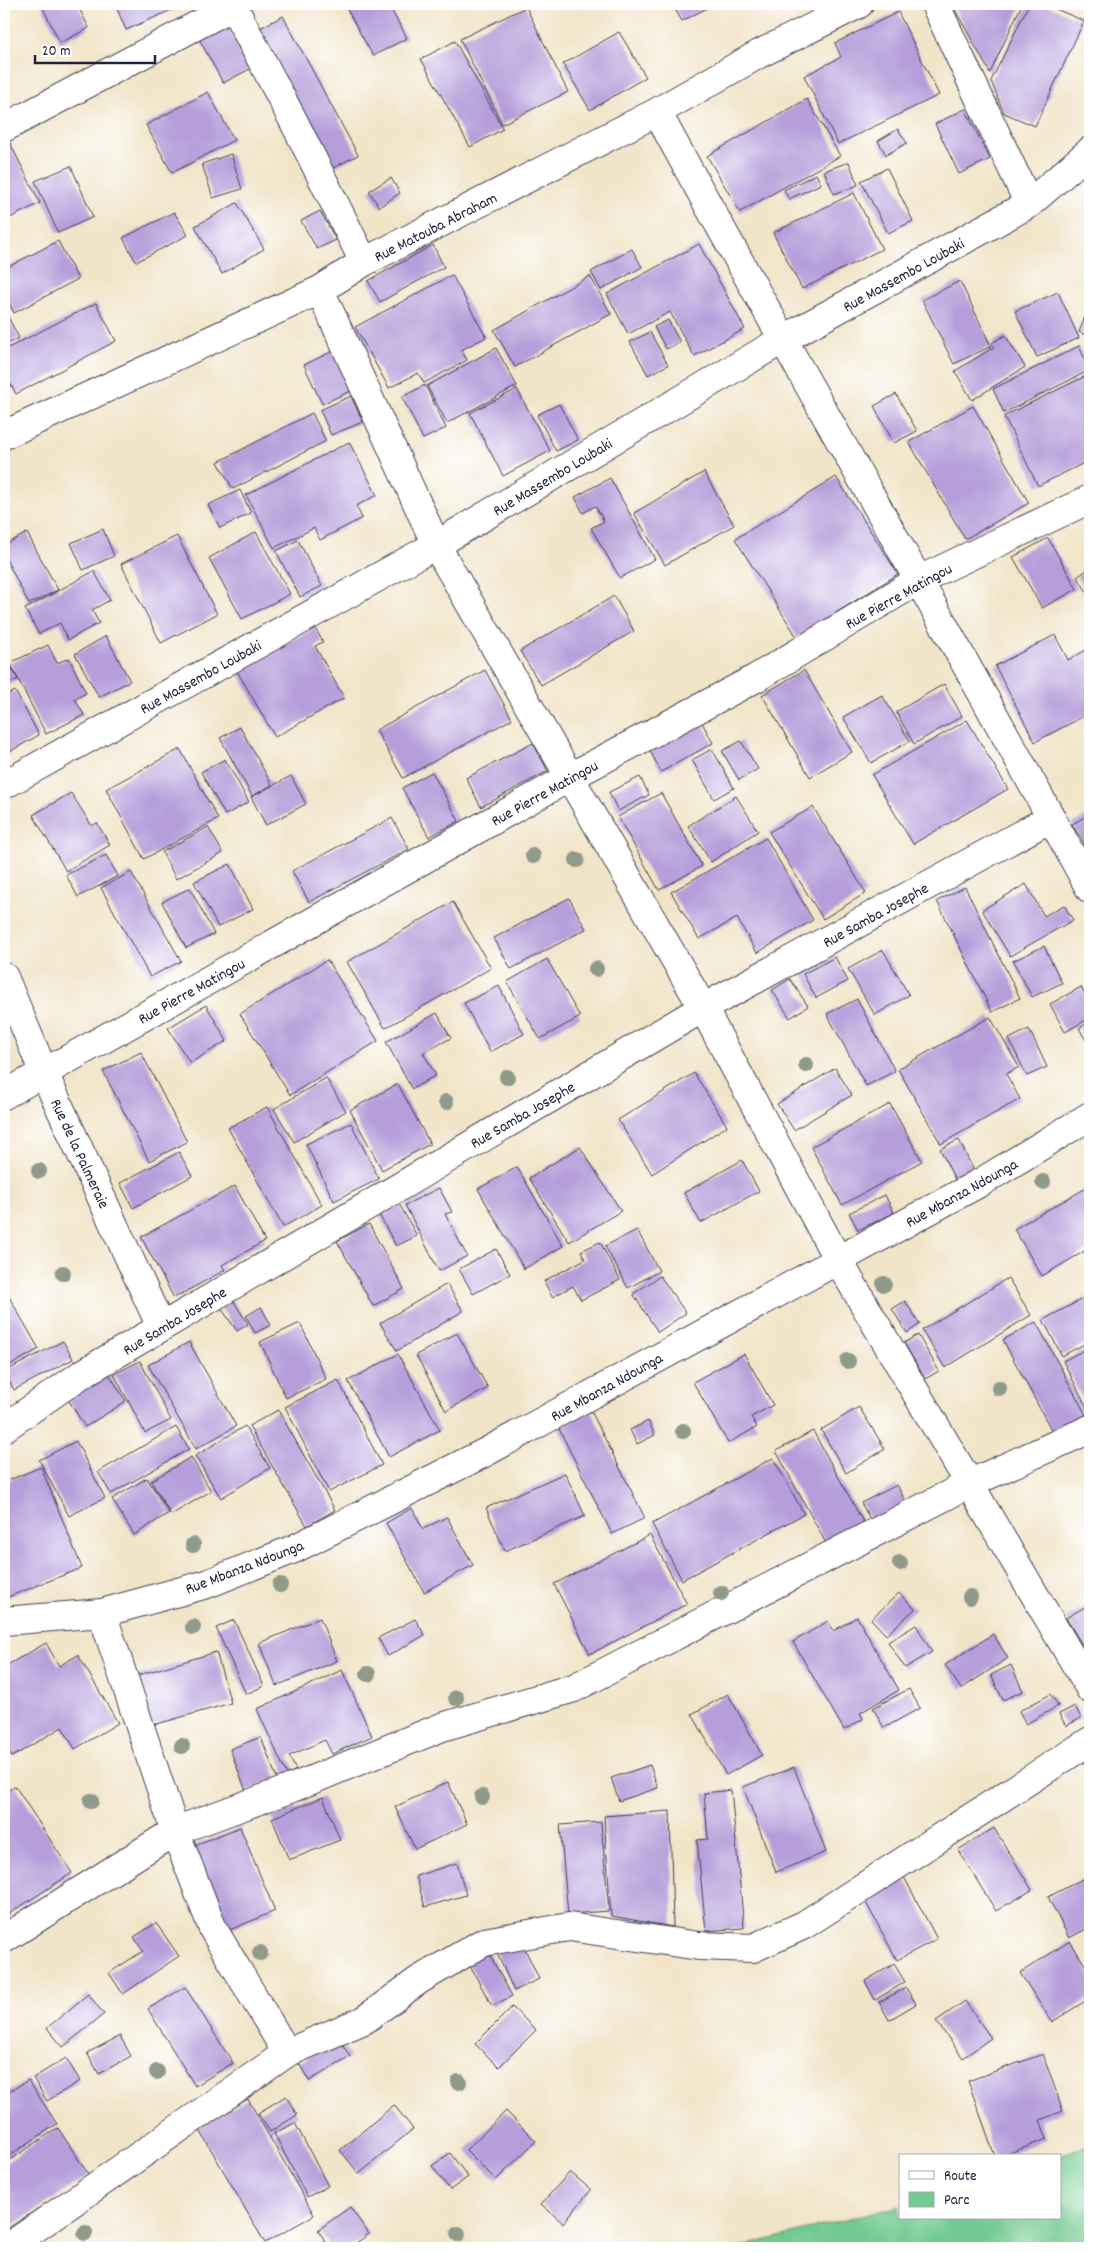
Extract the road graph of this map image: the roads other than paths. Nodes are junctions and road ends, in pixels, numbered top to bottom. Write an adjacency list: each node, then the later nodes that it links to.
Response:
1 (234, 4): 5 (street); 8 (street)
2 (859, 4): 4 (street, Rue Matouba Abraham)
3 (935, 4): 7 (street)
4 (657, 112): 8 (street, Rue Matouba Abraham); 10 (street)
5 (4, 128)
6 (1090, 151): 7 (street, Rue Massembo Loubaki)
7 (1029, 204): 10 (street, Rue Massembo Loubaki)
8 (364, 262): 9 (street, Rue Matouba Abraham)
9 (320, 290): 11 (street, Rue Matouba Abraham); 13 (street)
10 (782, 340): 13 (street, Rue Massembo Loubaki); 14 (street)
11 (4, 435)
12 (1090, 499): 14 (street, Rue Pierre Matingou)
13 (436, 544): 15 (street); 16 (street, Rue Massembo Loubaki)
14 (919, 580): 15 (street, Rue Pierre Matingou); 17 (street)
15 (572, 776): 20 (street); 21 (street, Rue Pierre Matingou)
16 (4, 785)
17 (1051, 818): 18 (street); 20 (street, Rue Samba Josephe)
18 (1090, 890)
19 (4, 977): 21 (street, Rue de la Palmeraie)
20 (703, 1008): 24 (street); 25 (street, Rue Samba Josephe)
21 (44, 1073): 22 (street, Rue Pierre Matingou); 25 (street, Rue de la Palmeraie)
22 (4, 1095)
23 (1090, 1116): 24 (street, Rue Mbanza Ndounga)
24 (838, 1260): 28 (street); 29 (street, Rue Mbanza Ndounga)
25 (161, 1327): 26 (street, Rue Samba Josephe)
26 (4, 1428)
27 (1090, 1429): 28 (street)
28 (970, 1483): 31 (street); 33 (street)
29 (102, 1614): 30 (street, Rue Mbanza Ndounga); 33 (street)
30 (4, 1621)
31 (1090, 1689)
32 (1090, 1740): 35 (street)
33 (175, 1831): 34 (street); 35 (street)
34 (4, 1938)
35 (287, 2053): 36 (street)
36 (7, 2248)

